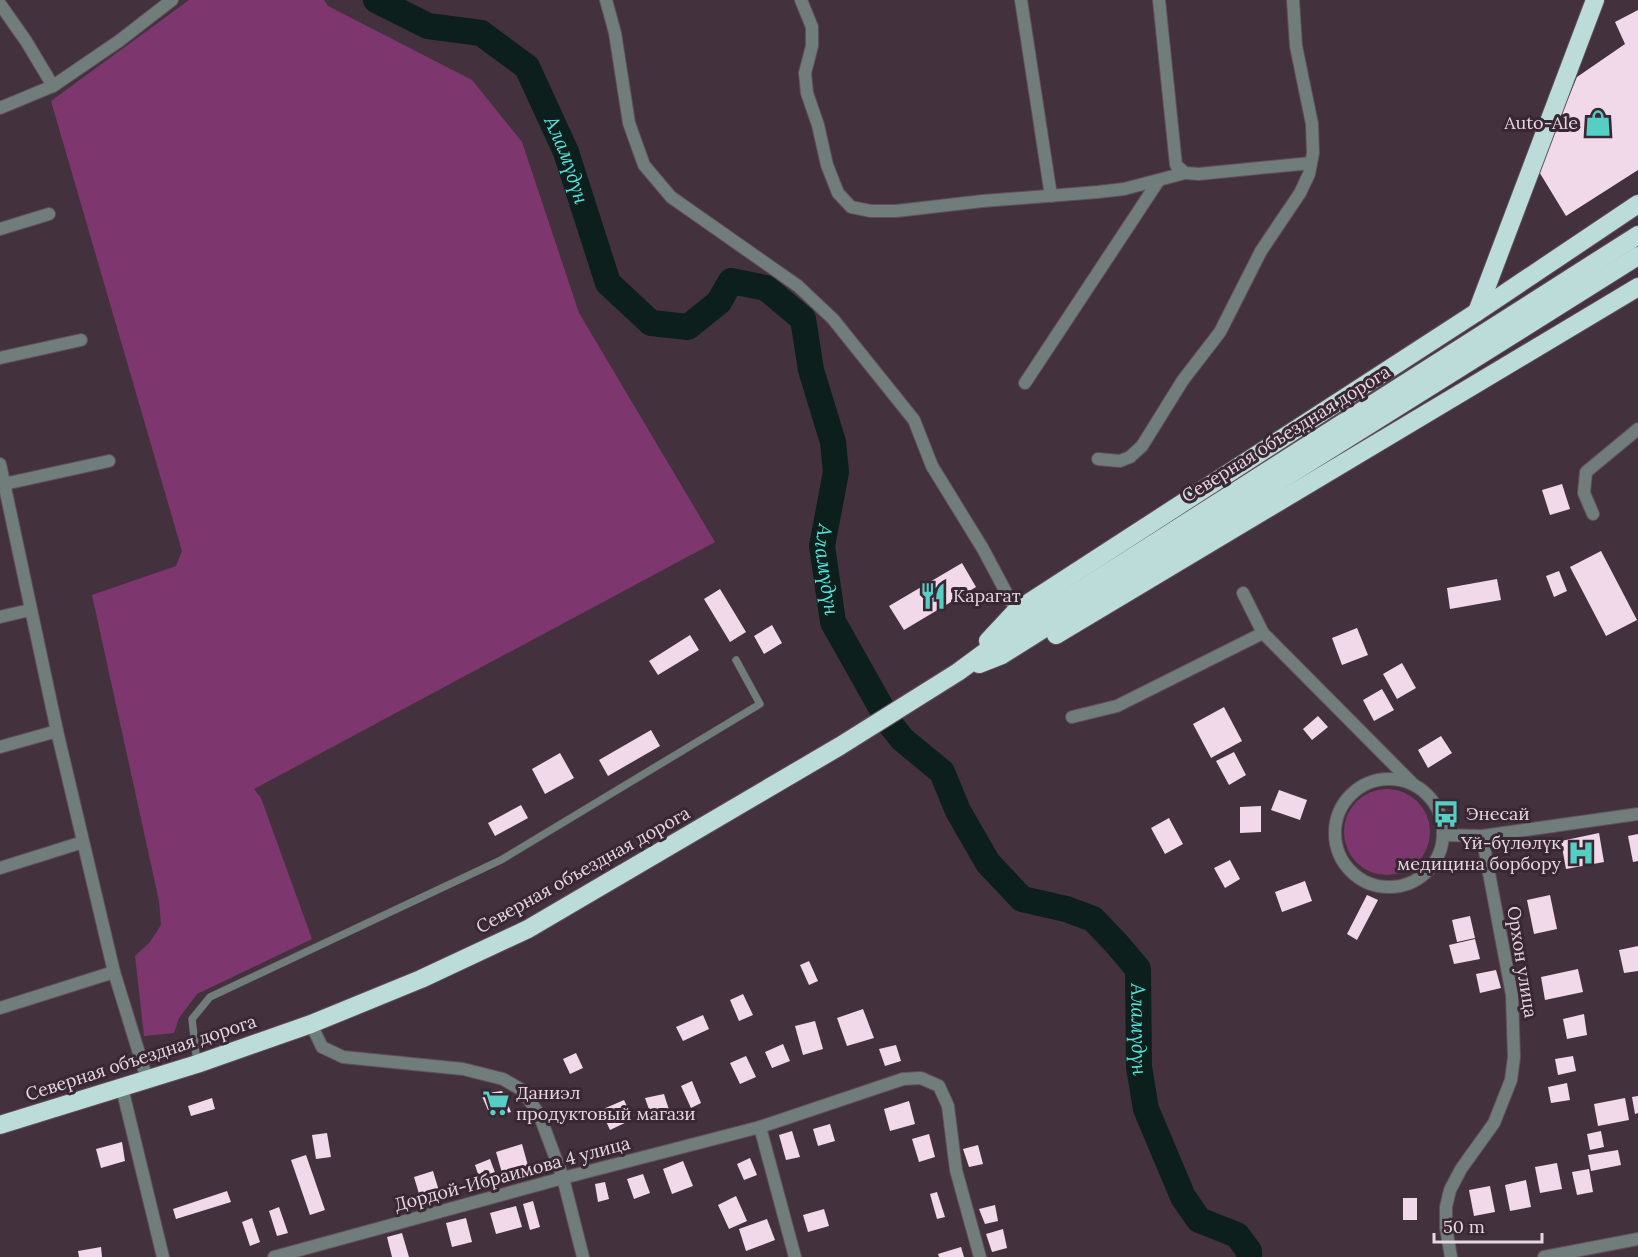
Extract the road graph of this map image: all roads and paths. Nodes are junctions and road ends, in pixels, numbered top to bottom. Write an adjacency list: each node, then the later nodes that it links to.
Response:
1 (172, 0): 9 (street)
2 (606, 0): 33 (street)
3 (801, 0): 14 (street)
4 (1021, 0): 14 (street)
5 (1159, 0): 12 (street)
6 (1293, 0): 11 (street)
7 (1595, 0): 21 (highway)
8 (0, 4): 9 (street)
9 (53, 86): 10 (street)
10 (0, 108)
11 (1311, 163): 12 (street); 26 (street)
12 (1185, 173): 13 (street)
13 (1159, 180): 14 (street); 24 (street)
14 (1051, 196)
15 (1638, 204): 21 (highway)
16 (49, 214): 17 (street)
17 (0, 229)
18 (1638, 235): 37 (highway, Северная объездная дорога)
19 (1638, 256): 37 (highway, Северная объездная дорога)
20 (1638, 287): 37 (highway)
21 (1477, 312): 33 (highway)
22 (81, 340): 23 (street)
23 (0, 358)
24 (1025, 383)
25 (1638, 429): 30 (street)
26 (1098, 459)
27 (109, 460): 29 (street)
28 (0, 464): 29 (street)
29 (2, 485): 32 (street)
30 (1593, 514)
31 (1243, 593): 35 (street)
32 (30, 610): 34 (street); 39 (street)
33 (1016, 611): 37 (highway)
34 (0, 617)
35 (1263, 633): 38 (street); 41 (street)
36 (736, 660): 50 (lane)
37 (951, 676): 49 (highway, Северная объездная дорога)
38 (1072, 717)
39 (57, 731): 40 (street); 45 (street)
40 (0, 747)
41 (1413, 784): 43 (street); 43 (street)
42 (1638, 814): 44 (street)
43 (1444, 835): 44 (street)
44 (1482, 836): 62 (street, Орхон улица)
45 (83, 842): 46 (street); 47 (street)
46 (0, 868)
47 (114, 972): 48 (street); 51 (street)
48 (0, 1008)
49 (311, 1024): 50 (highway, Северная объездная дорога); 55 (street)
50 (197, 1064): 51 (highway, Северная объездная дорога)
51 (147, 1079): 52 (highway, Северная объездная дорога)
52 (122, 1088): 53 (highway, Северная объездная дорога); 57 (street)
53 (0, 1125)
54 (760, 1127): 55 (street, Дордой-Ибраимова 4 улица); 60 (street); 61 (street, Дордой-Ибраимова 4 улица)
55 (562, 1178): 58 (street, Дордой-Ибраимова 4 улица); 59 (street)
56 (1638, 1239): 63 (street)
57 (162, 1257)
58 (274, 1257)
59 (583, 1257)
60 (795, 1257)
61 (980, 1257)
62 (1451, 1257)
63 (1544, 1257)

